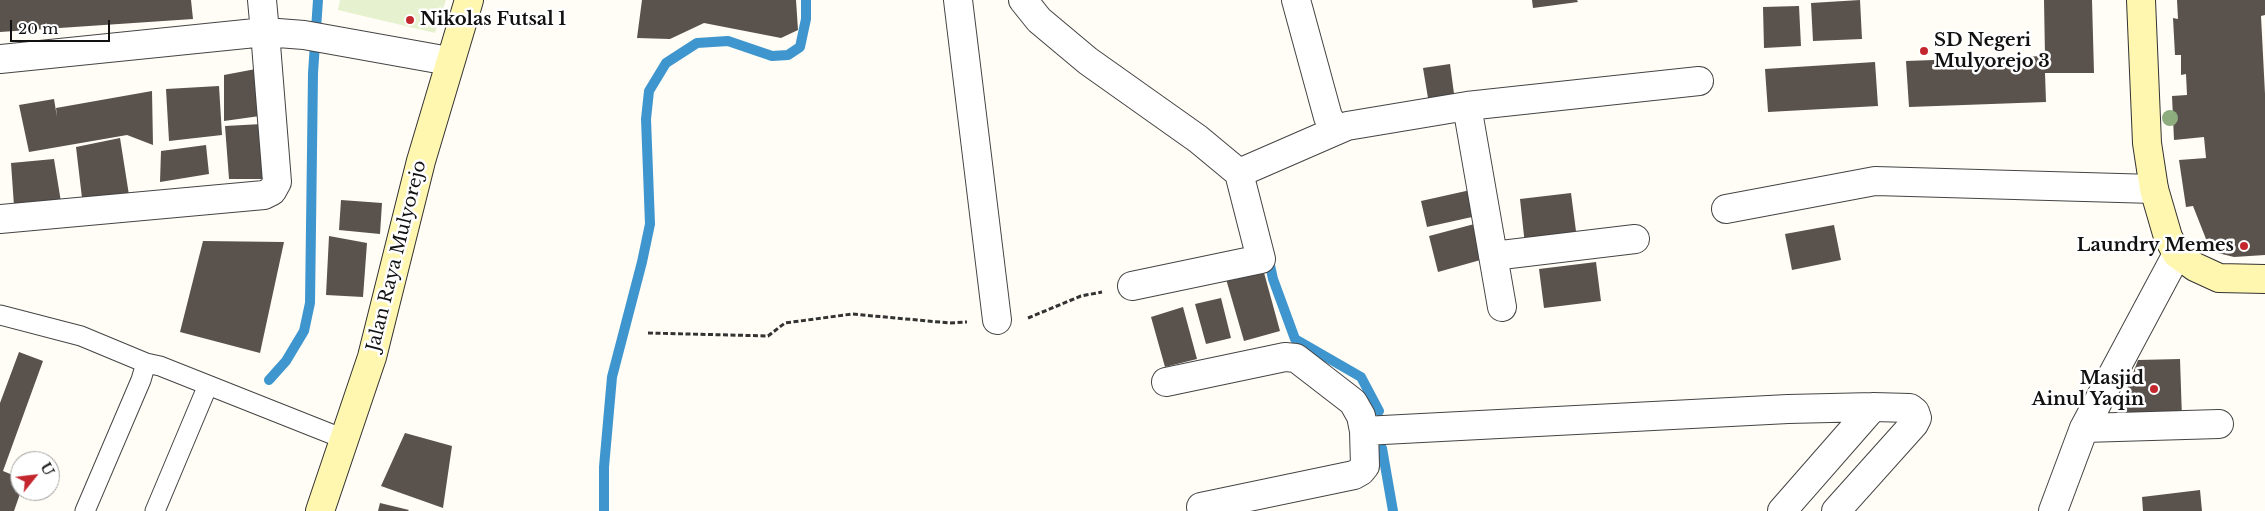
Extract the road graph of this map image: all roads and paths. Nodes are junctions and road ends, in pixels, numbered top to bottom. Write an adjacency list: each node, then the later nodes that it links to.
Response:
1 (262, 0): 7 (street)
2 (469, 0): 9 (main road, Jalan Raya Mulyorejo)
3 (958, 0): 24 (street)
4 (1023, 0): 13 (street)
5 (1296, 0): 12 (street)
6 (2141, 0): 14 (main road)
7 (265, 32): 8 (street); 9 (street); 16 (street)
8 (0, 59)
9 (450, 61): 33 (main road, Jalan Raya Mulyorejo)
10 (1699, 81): 11 (street)
11 (1467, 106): 12 (street); 19 (street)
12 (1337, 130): 13 (street)
13 (1244, 171): 21 (street)
14 (2154, 189): 15 (street); 18 (main road)
15 (1726, 209)
16 (0, 219)
17 (1635, 239): 19 (street)
18 (2177, 254): 20 (main road); 31 (street)
19 (1493, 256): 22 (street)
20 (2265, 279)
21 (1132, 286): 24 (path)
22 (1502, 306)
23 (0, 315): 26 (lane)
24 (997, 320): 25 (path)
25 (648, 333)
26 (146, 363): 28 (lane); 35 (lane)
27 (1166, 382): 32 (street)
28 (208, 385): 33 (lane); 36 (lane)
29 (1873, 407): 32 (street); 38 (street); 39 (street)
30 (2219, 424): 31 (street)
31 (2084, 428): 40 (street)
32 (1364, 431): 34 (street)
33 (344, 439): 37 (main road, Jalan Raya Mulyorejo)
34 (1201, 507)
35 (85, 511)
36 (155, 511)
37 (320, 511)
38 (1782, 511)
39 (1836, 511)
40 (2053, 511)

